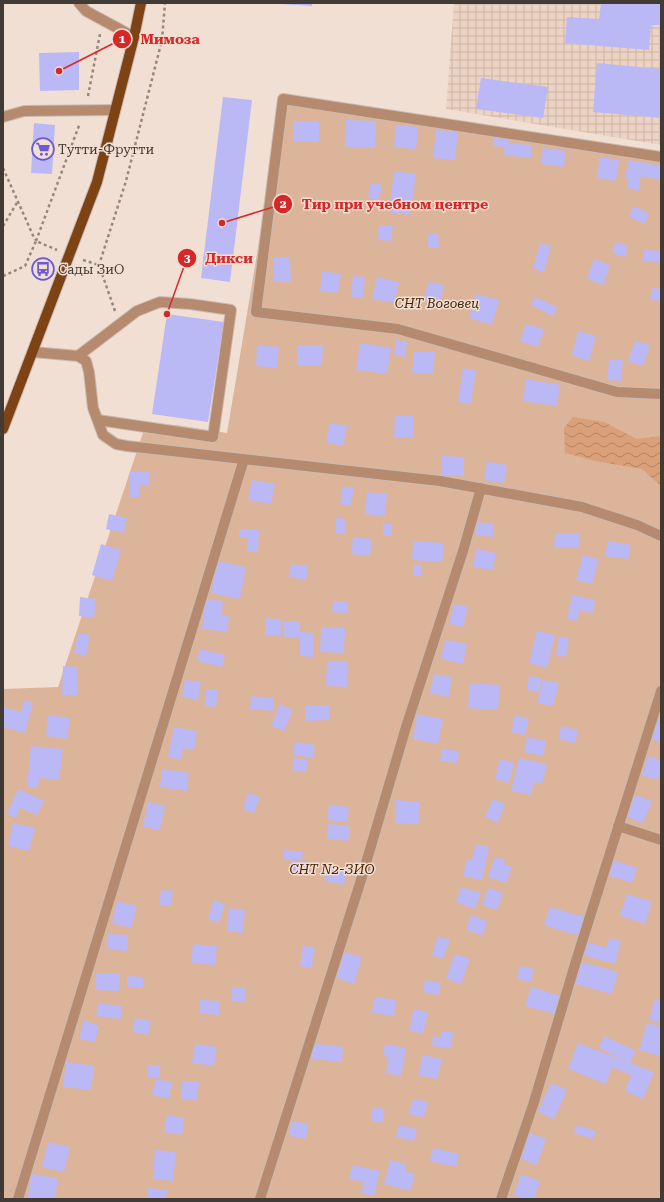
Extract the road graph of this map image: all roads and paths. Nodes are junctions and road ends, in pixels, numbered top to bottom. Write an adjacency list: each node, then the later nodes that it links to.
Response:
1 (79, 3): 4 (lane)
2 (142, 3): 4 (main road)
3 (165, 3): 14 (path)
4 (134, 37): 5 (main road)
5 (115, 110): 6 (lane); 15 (main road)
6 (3, 117)
7 (661, 157): 17 (lane)
8 (3, 168): 9 (path)
9 (18, 200): 10 (path); 11 (path)
10 (3, 226)
11 (36, 241)
12 (25, 266): 13 (path)
13 (3, 276)
14 (120, 325): 16 (lane); 18 (lane)
15 (33, 352): 16 (lane); 19 (main road)
16 (78, 356): 18 (lane)
17 (661, 394)
18 (98, 420): 20 (lane)
19 (3, 428)
20 (244, 459): 21 (lane); 26 (lane)
21 (481, 488): 22 (lane); 27 (lane)
22 (661, 536)
23 (661, 691): 24 (lane)
24 (618, 826): 25 (lane); 28 (lane)
25 (661, 840)
26 (18, 1199)
27 (260, 1199)
28 (501, 1199)

